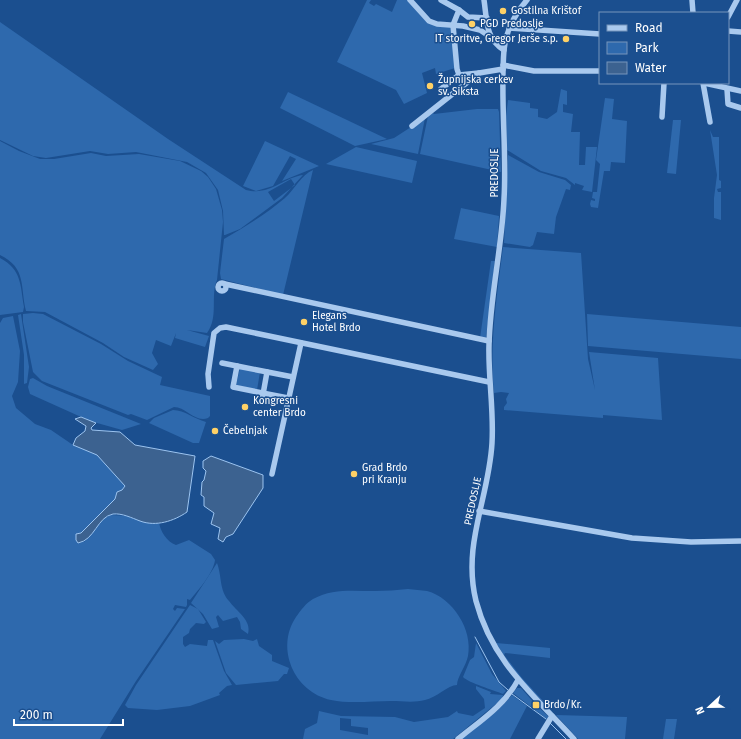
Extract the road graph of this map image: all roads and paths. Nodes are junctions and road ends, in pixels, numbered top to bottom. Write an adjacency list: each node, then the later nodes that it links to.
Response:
1 (410, 0): 11 (street)
2 (441, 0): 7 (street)
3 (484, 0): 10 (street)
4 (527, 0): 12 (street, PREDOSLJE)
5 (692, 0): 8 (street)
6 (737, 0): 9 (street)
7 (459, 10): 10 (street); 11 (street)
8 (692, 12)
9 (729, 15)
10 (487, 18): 16 (street)
11 (453, 25): 16 (street); 21 (street)
12 (509, 28): 15 (street); 17 (street, PREDOSLJE)
13 (729, 31): 14 (street)
14 (741, 32)
15 (599, 34)
16 (489, 36): 17 (street)
17 (504, 50): 18 (street, PREDOSLJE)
18 (503, 67): 19 (street); 20 (street); 33 (street, PREDOSLJE)
19 (599, 71)
20 (479, 73): 21 (street); 31 (street)
21 (459, 75): 25 (street)
22 (664, 84): 29 (street)
23 (703, 84): 30 (street)
24 (707, 84): 26 (street)
25 (441, 89)
26 (727, 89): 27 (street); 28 (street)
27 (741, 91)
28 (741, 108)
29 (662, 117)
30 (710, 122)
31 (412, 126)
32 (226, 286): 33 (street)
33 (489, 341): 39 (street, PREDOSLJE)
34 (301, 343): 38 (street); 39 (street); 40 (street)
35 (222, 363): 36 (street)
36 (237, 366): 37 (street); 41 (street)
37 (268, 372): 38 (street); 41 (street)
38 (293, 377): 42 (street)
39 (489, 382): 45 (street, PREDOSLJE)
40 (209, 387)
41 (263, 393): 42 (street); 43 (street)
42 (288, 398): 44 (street)
43 (262, 400)
44 (272, 474)
45 (479, 511): 46 (street); 47 (street, PREDOSLJE)
46 (741, 540)
47 (518, 680): 48 (street, PREDOSLJE); 49 (street)
48 (550, 720): 50 (street); 51 (street, PREDOSLJE)
49 (458, 739)
50 (538, 739)
51 (574, 739)

